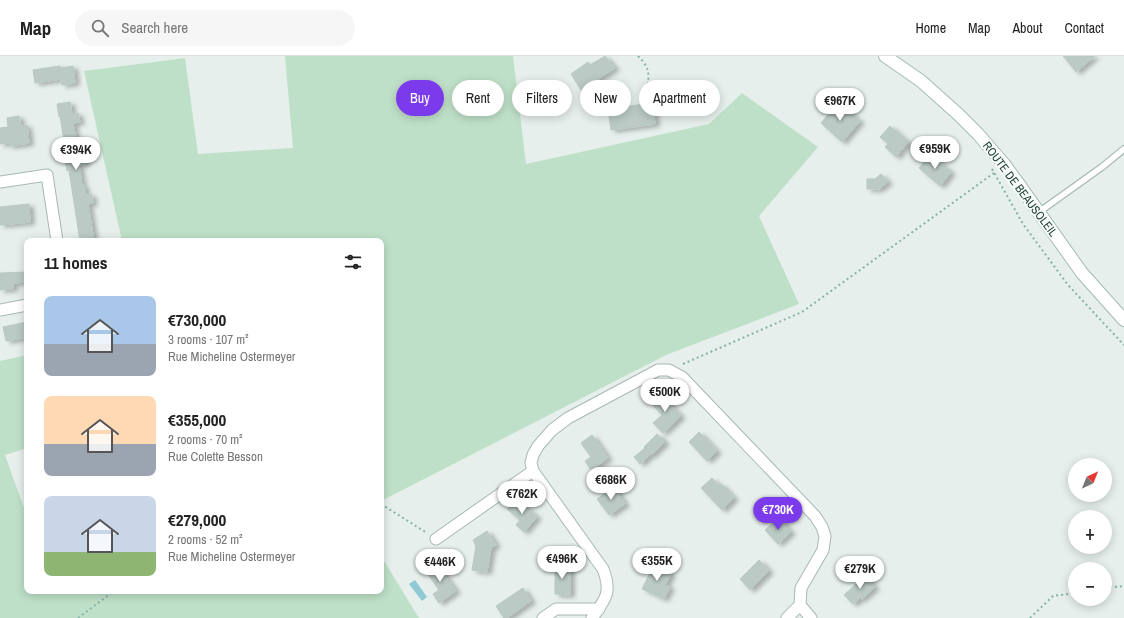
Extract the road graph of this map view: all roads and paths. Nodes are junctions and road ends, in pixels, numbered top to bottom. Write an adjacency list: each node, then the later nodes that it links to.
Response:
1 (638, 56): 3 (path)
2 (885, 56): 8 (main road, ROUTE DE BEAUSOLEIL)
3 (649, 80)
4 (1124, 149): 8 (lane)
5 (990, 167): 6 (path)
6 (994, 172): 13 (path); 14 (path)
7 (0, 182): 9 (street)
8 (1039, 212): 12 (main road, ROUTE DE BEAUSOLEIL)
9 (57, 238)
10 (24, 306): 11 (street)
11 (0, 310)
12 (1124, 320)
13 (1124, 345)
14 (669, 370): 15 (street); 22 (street)
15 (533, 471): 17 (street); 23 (street)
16 (384, 506): 17 (path)
17 (436, 539)
18 (1124, 586): 19 (path)
19 (1112, 587)
20 (110, 594): 24 (path)
21 (1068, 594): 29 (path)
22 (800, 605): 27 (street); 28 (street)
23 (599, 609): 25 (street); 26 (street)
24 (78, 618)
25 (543, 618)
26 (592, 618)
27 (787, 618)
28 (811, 618)
29 (1030, 618)

